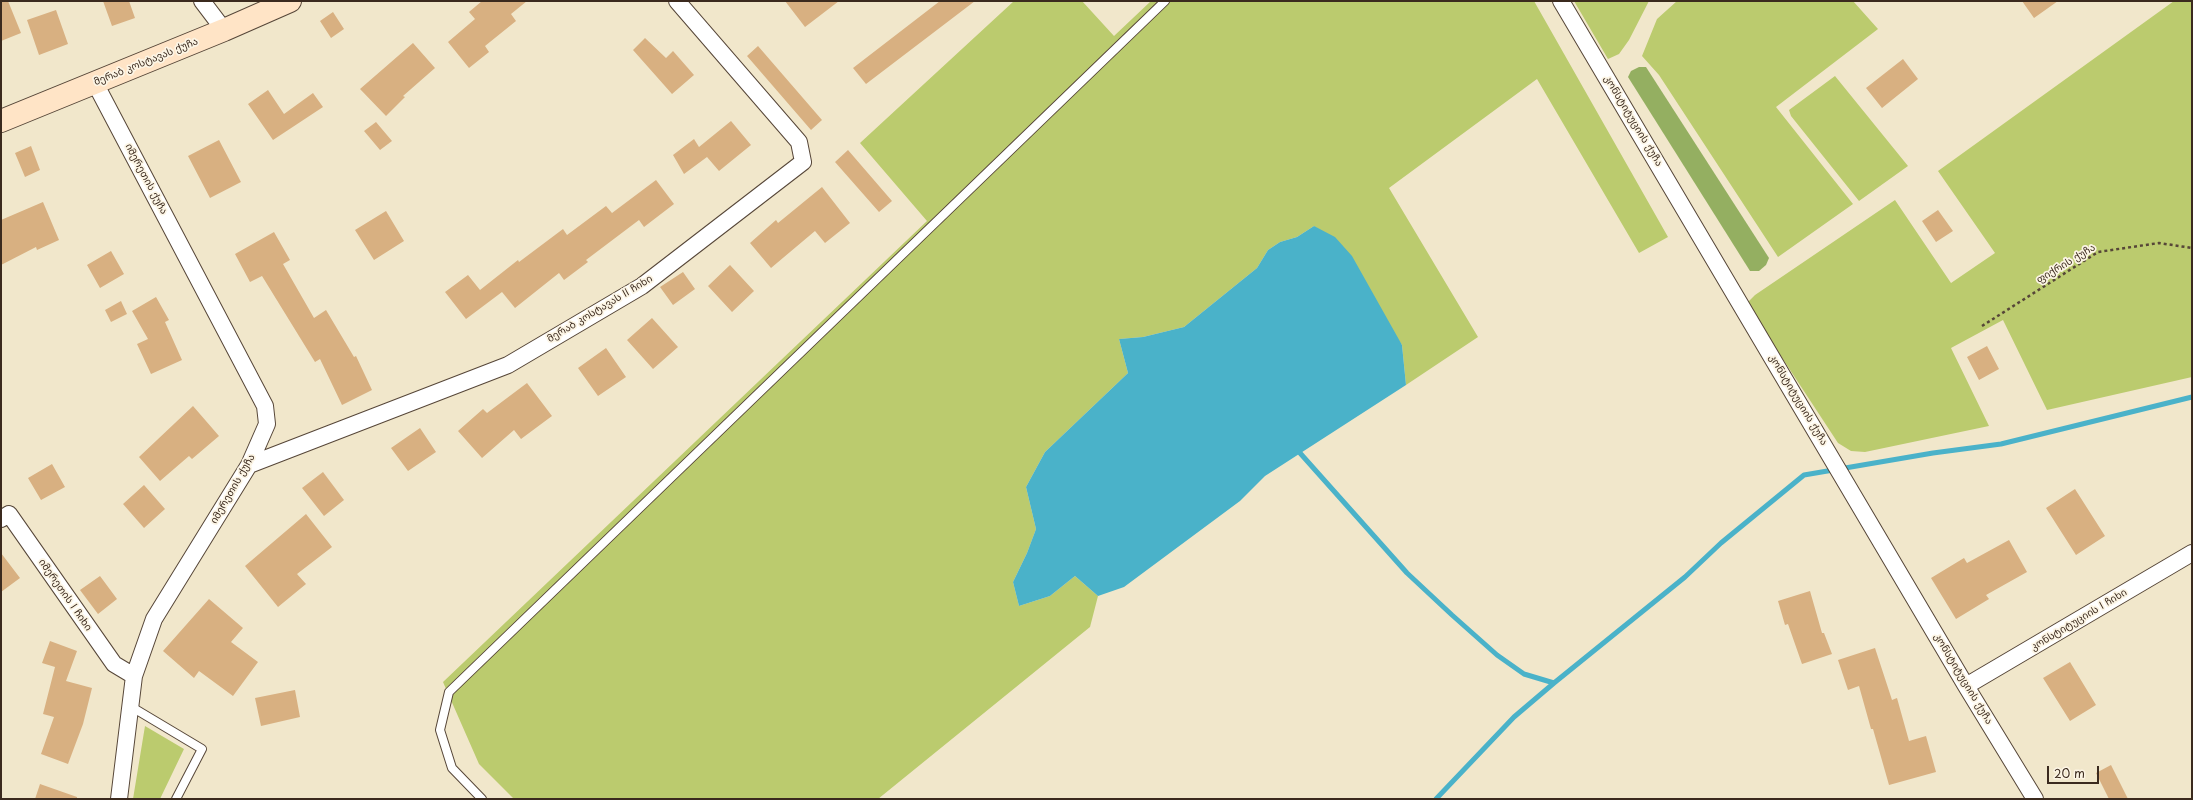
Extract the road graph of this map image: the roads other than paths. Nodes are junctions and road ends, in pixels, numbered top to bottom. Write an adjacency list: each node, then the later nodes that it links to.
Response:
1 (202, 1): 6 (street)
2 (290, 1): 6 (main road, მერაბ კოსტავას ქუჩა)
3 (677, 1): 9 (street, მერაბ კოსტავას II ჩიხი)
4 (1165, 1): 17 (lane)
5 (1561, 1): 13 (street, კონსტიტუციის ქუჩა)
6 (224, 30): 7 (main road, მერაბ კოსტავას ქუჩა)
7 (95, 83): 8 (main road, მერაბ კოსტავას ქუჩა); 9 (street, იმერეთის ქუჩა)
8 (1, 121)
9 (249, 465): 12 (street, იმერეთის ქუჩა)
10 (1, 519): 12 (street, იმერეთის I ჩიხი)
11 (2192, 553): 13 (street, კონსტიტუციის I ჩიხი)
12 (134, 676): 14 (street, იმერეთის ქუჩა)
13 (1966, 686): 18 (street, კონსტიტუციის ქუჩა)
14 (129, 706): 15 (street, იმერეთის ქუჩა); 16 (lane)
15 (119, 799)
16 (176, 799)
17 (482, 799)
18 (2035, 799)

